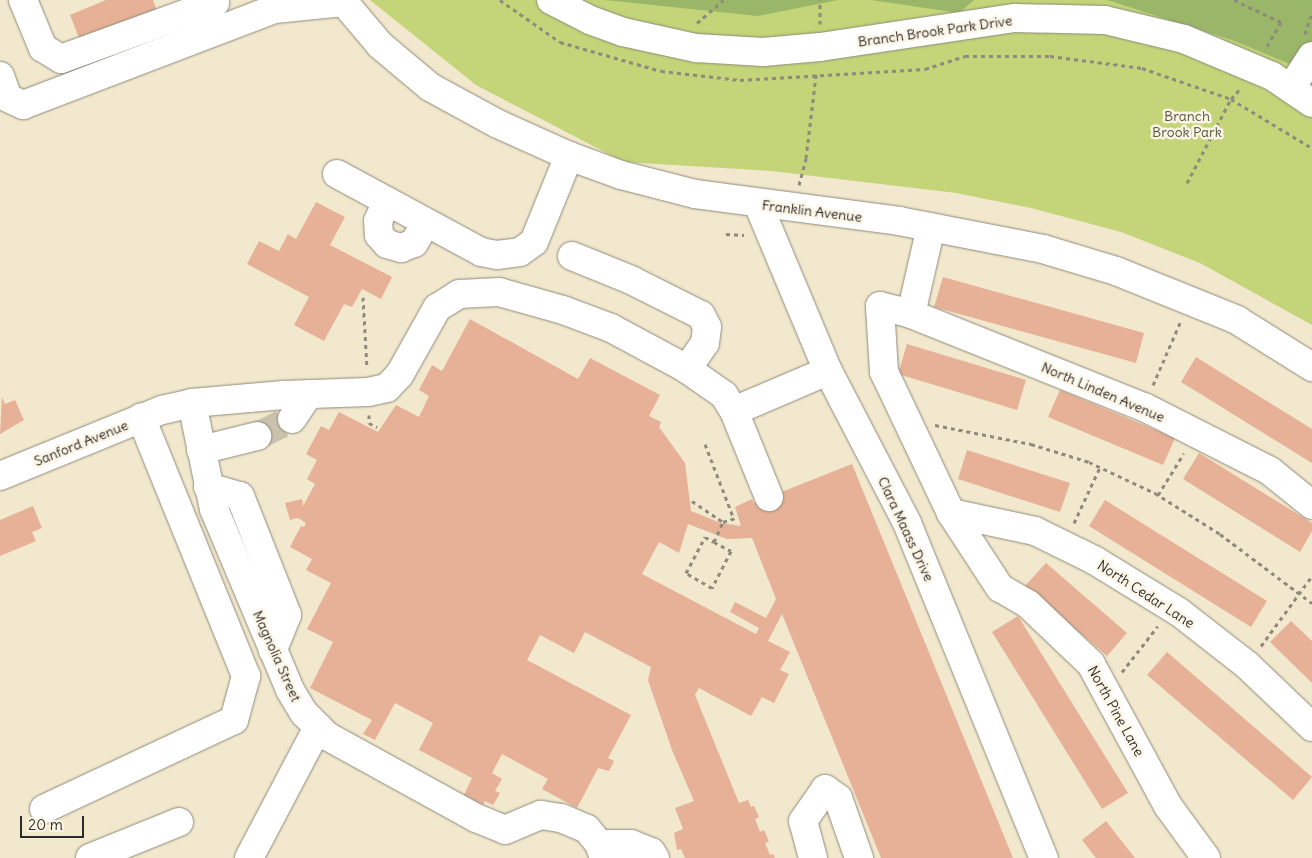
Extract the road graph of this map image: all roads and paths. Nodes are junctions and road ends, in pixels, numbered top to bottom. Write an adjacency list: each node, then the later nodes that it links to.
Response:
1 (23, 0): 4 (street)
2 (551, 0): 13 (street, Branch Brook Park Drive)
3 (1234, 0): 8 (path)
4 (215, 1): 9 (street)
5 (343, 1): 6 (street); 16 (street, Franklin Avenue)
6 (278, 5): 9 (street)
7 (1312, 12): 10 (path)
8 (1281, 22)
9 (225, 28): 11 (street)
10 (1308, 47): 13 (street)
11 (0, 76)
12 (816, 76): 19 (path)
13 (1301, 96)
14 (1231, 99): 15 (path)
15 (1312, 148)
16 (569, 156): 22 (street, Franklin Avenue); 23 (street)
17 (1199, 158): 20 (path)
18 (337, 174): 21 (street)
19 (801, 180)
20 (1186, 183)
21 (387, 201): 23 (street); 23 (street)
22 (758, 204): 24 (street, Franklin Avenue); 31 (street, Clara Maass Drive)
23 (426, 224)
24 (931, 227): 27 (street); 29 (street, Franklin Avenue)
25 (572, 256): 30 (street)
26 (363, 297): 32 (path)
27 (911, 314): 35 (street, North Linden Avenue); 39 (street, North Linden Avenue)
28 (1180, 323): 35 (path)
29 (1312, 367)
30 (687, 369): 33 (street, Sanford Avenue); 36 (street)
31 (828, 371): 36 (street); 70 (street, Clara Maass Drive)
32 (368, 374)
33 (309, 394): 34 (street, Sanford Avenue); 38 (street)
34 (192, 403): 37 (street, Sanford Avenue); 43 (street, Magnolia Street)
35 (1144, 406): 40 (street, North Linden Avenue)
36 (734, 412): 47 (street)
37 (151, 414): 45 (street, Sanford Avenue); 62 (street)
38 (292, 419)
39 (913, 433): 44 (path); 50 (street)
40 (1196, 433): 46 (path); 49 (street, North Linden Avenue)
41 (257, 436): 43 (street)
42 (705, 444): 51 (path)
43 (201, 450): 61 (street, Magnolia Street)
44 (1100, 467): 46 (path); 53 (path)
45 (0, 476)
46 (1158, 495): 55 (path)
47 (769, 497)
48 (692, 501): 51 (path)
49 (1312, 505)
50 (951, 513): 53 (street, North Cedar Lane); 59 (street, North Pine Lane)
51 (723, 522): 52 (path)
52 (714, 542): 52 (path)
53 (1064, 546): 57 (street, North Cedar Lane)
54 (1312, 576): 55 (path)
55 (1299, 594): 56 (path); 58 (path)
56 (1312, 603)
57 (1172, 608): 58 (street, North Cedar Lane); 59 (path)
58 (1247, 664): 60 (street, North Cedar Lane)
59 (1106, 692): 71 (street, North Pine Lane)
60 (1312, 726)
61 (318, 727): 64 (street, Magnolia Street); 66 (street)
62 (44, 809)
63 (179, 822): 65 (street)
64 (602, 851): 67 (street)
65 (90, 858)
66 (249, 858)
67 (655, 858)
68 (813, 858): 69 (street)
69 (859, 858)
70 (1044, 858)
71 (1206, 858)

